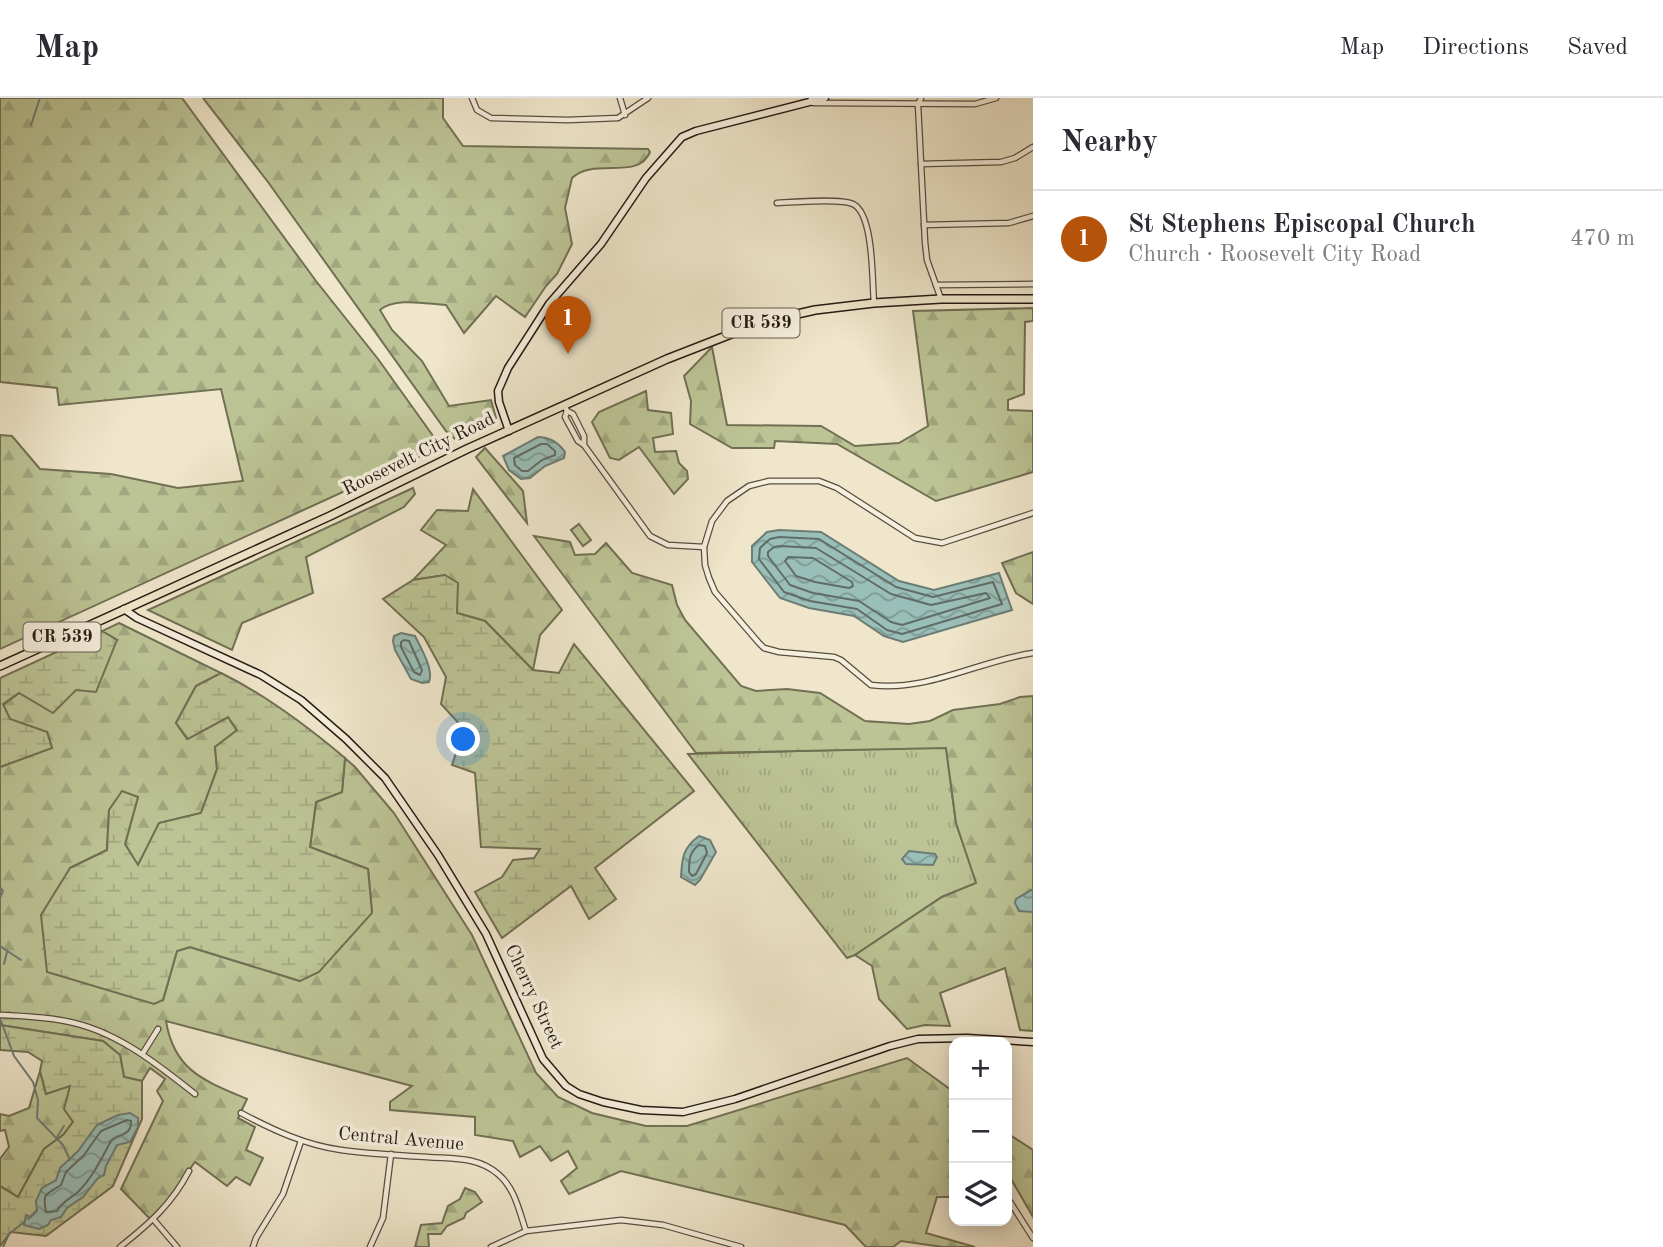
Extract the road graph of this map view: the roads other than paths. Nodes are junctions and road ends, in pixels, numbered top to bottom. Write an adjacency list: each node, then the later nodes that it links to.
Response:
1 (472, 98): 11 (street)
2 (620, 98): 11 (street)
3 (648, 98): 11 (street)
4 (825, 98): 8 (street, Roosevelt City Road)
5 (840, 98): 9 (street)
6 (921, 98): 10 (street)
7 (996, 98): 10 (street)
8 (812, 100): 9 (street); 23 (street, Roosevelt City Road)
9 (851, 103): 10 (street)
10 (918, 105): 13 (street)
11 (625, 115)
12 (1033, 147): 13 (street)
13 (921, 164): 16 (street)
14 (777, 202): 21 (street)
15 (1033, 216): 16 (street)
16 (924, 225): 18 (street)
17 (1033, 284): 18 (street)
18 (936, 285): 19 (street)
19 (941, 299): 20 (main road, CR 539); 21 (main road, CR 539)
20 (1033, 299)
21 (874, 303): 22 (main road, CR 539)
22 (566, 409): 23 (main road, CR 539); 24 (street); 24 (street)
23 (509, 432): 27 (main road, Roosevelt City Road / CR 539)
24 (584, 445): 26 (street)
25 (1033, 513): 26 (street)
26 (704, 547): 28 (street)
27 (123, 608): 29 (main road, Roosevelt City Road / CR 539); 32 (street, Cherry Street)
28 (1033, 653)
29 (0, 666)
30 (0, 1015): 35 (street)
31 (158, 1029): 35 (street)
32 (949, 1038)
33 (1012, 1042): 34 (street, Cherry Street)
34 (1033, 1042)
35 (143, 1053): 36 (street)
36 (195, 1094)
37 (241, 1114): 38 (street, Central Avenue)
38 (301, 1141): 39 (street, Central Avenue); 48 (street)
39 (391, 1154): 43 (street, Central Avenue); 49 (street)
40 (189, 1171): 42 (street)
41 (1012, 1205): 44 (street)
42 (154, 1220): 46 (street); 47 (street)
43 (526, 1231): 45 (street); 50 (street)
44 (1033, 1238)
45 (723, 1245): 51 (street)
46 (120, 1247)
47 (177, 1247)
48 (253, 1247)
49 (370, 1247)
50 (491, 1247)
51 (741, 1247)

